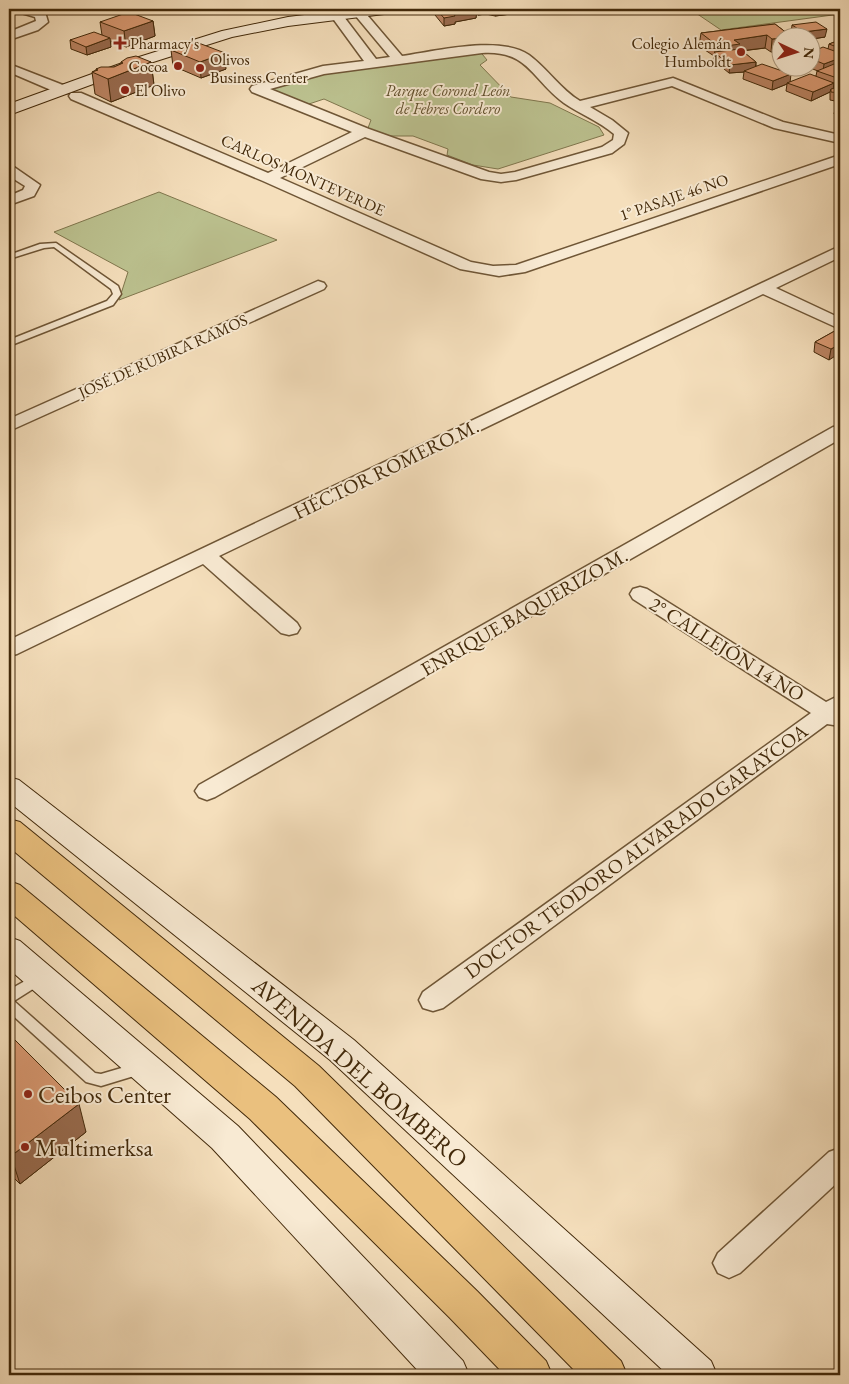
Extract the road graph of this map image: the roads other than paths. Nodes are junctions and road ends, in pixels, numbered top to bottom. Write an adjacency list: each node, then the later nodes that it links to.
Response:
1 (22, 9): 6 (street)
2 (322, 9): 10 (main road)
3 (392, 9): 4 (main road)
4 (357, 11): 5 (main road); 7 (street)
5 (334, 12): 8 (street); 10 (main road)
6 (9, 36)
7 (398, 59): 8 (street); 12 (street)
8 (372, 62): 14 (street)
9 (9, 68): 10 (street, CARLOS MONTEVERDE)
10 (62, 90): 11 (main road); 13 (main road); 18 (street, CARLOS MONTEVERDE)
11 (9, 98)
12 (578, 106): 14 (street); 15 (street)
13 (9, 110)
14 (364, 132): 18 (street)
15 (840, 139)
16 (840, 158): 22 (street, 1° PASAJE 46 NO)
17 (9, 170): 19 (street)
18 (268, 178): 22 (street, CARLOS MONTEVERDE)
19 (9, 201)
20 (840, 251): 23 (street, HÉCTOR ROMERO M.)
21 (9, 257): 27 (lane)
22 (519, 269)
23 (770, 285): 25 (street); 26 (street); 30 (street, HÉCTOR ROMERO M.)
24 (318, 286): 28 (street, JOSÉ DE RUBIRA RAMOS)
25 (840, 313)
26 (840, 324)
27 (9, 343)
28 (9, 426)
29 (840, 430): 36 (street, ENRIQUE BAQUERIZO M.)
30 (205, 556): 32 (street); 33 (street, HÉCTOR ROMERO M.)
31 (640, 594): 34 (street, 2° CALLEJÓN 14 NO)
32 (289, 628)
33 (9, 649)
34 (836, 712): 42 (street, DOCTOR TEODORO ALVARADO GARAYCOA)
35 (9, 787): 50 (main road, AVENIDA DEL BOMBERO)
36 (207, 791)
37 (9, 830): 49 (main road, AVENIDA DEL BOMBERO)
38 (9, 893): 48 (main road)
39 (9, 950): 40 (main road)
40 (41, 977): 41 (lane); 44 (main road)
41 (9, 997)
42 (433, 1000)
43 (9, 1004): 44 (lane)
44 (144, 1068): 47 (main road)
45 (840, 1161): 46 (street)
46 (729, 1263)
47 (449, 1375)
48 (532, 1375)
49 (607, 1375)
50 (697, 1375)

